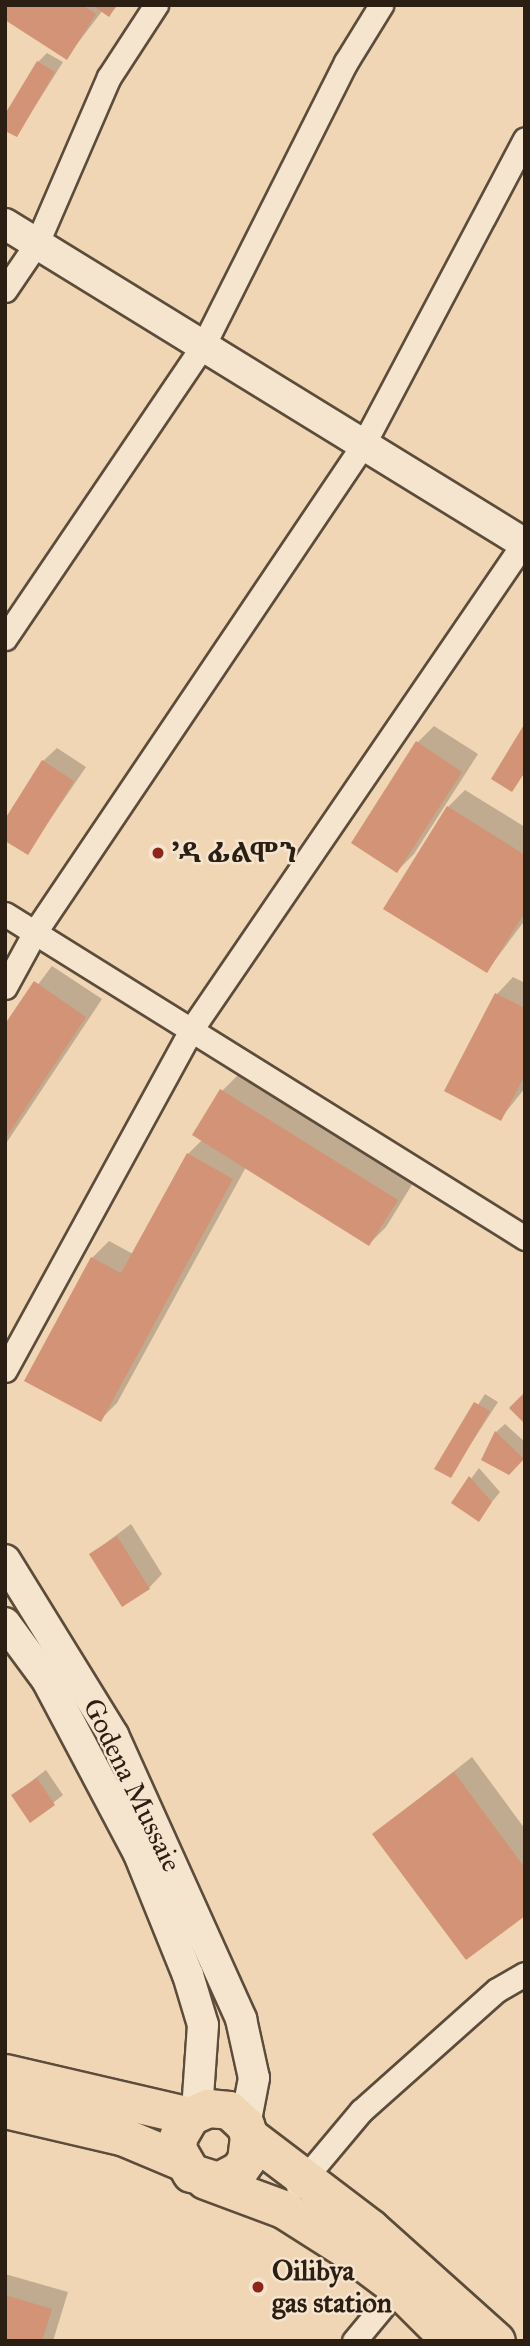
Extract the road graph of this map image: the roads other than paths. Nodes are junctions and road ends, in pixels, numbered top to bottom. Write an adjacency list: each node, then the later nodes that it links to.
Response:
1 (156, 5): 5 (street)
2 (381, 5): 7 (street)
3 (525, 139): 8 (street)
4 (5, 224): 5 (street)
5 (37, 243): 6 (street); 7 (street)
6 (5, 290)
7 (203, 346): 8 (street); 10 (street)
8 (363, 445): 9 (street); 12 (street)
9 (524, 543): 14 (street)
10 (5, 638)
11 (5, 914): 12 (street)
12 (35, 932): 13 (street); 14 (street)
13 (5, 987)
14 (193, 1027): 15 (street); 16 (street)
15 (525, 1238)
16 (5, 1370)
17 (5, 1560): 19 (street, Godena Mussaie)
18 (5, 1623): 19 (street, Godena Mussaie)
19 (151, 1849): 23 (street, Godena Mussaie); 24 (street, Godena Mussaie)
20 (525, 1973): 26 (street)
21 (5, 2073): 23 (main road)
22 (5, 2109): 25 (main road)
23 (194, 2114): 24 (main road); 25 (main road)
24 (247, 2130): 25 (main road); 26 (main road)
25 (193, 2170): 27 (main road)
26 (304, 2177): 27 (street); 31 (main road)
27 (283, 2209): 28 (main road)
28 (398, 2288): 29 (street); 30 (main road)
29 (354, 2341)
30 (451, 2341)
31 (496, 2341)

